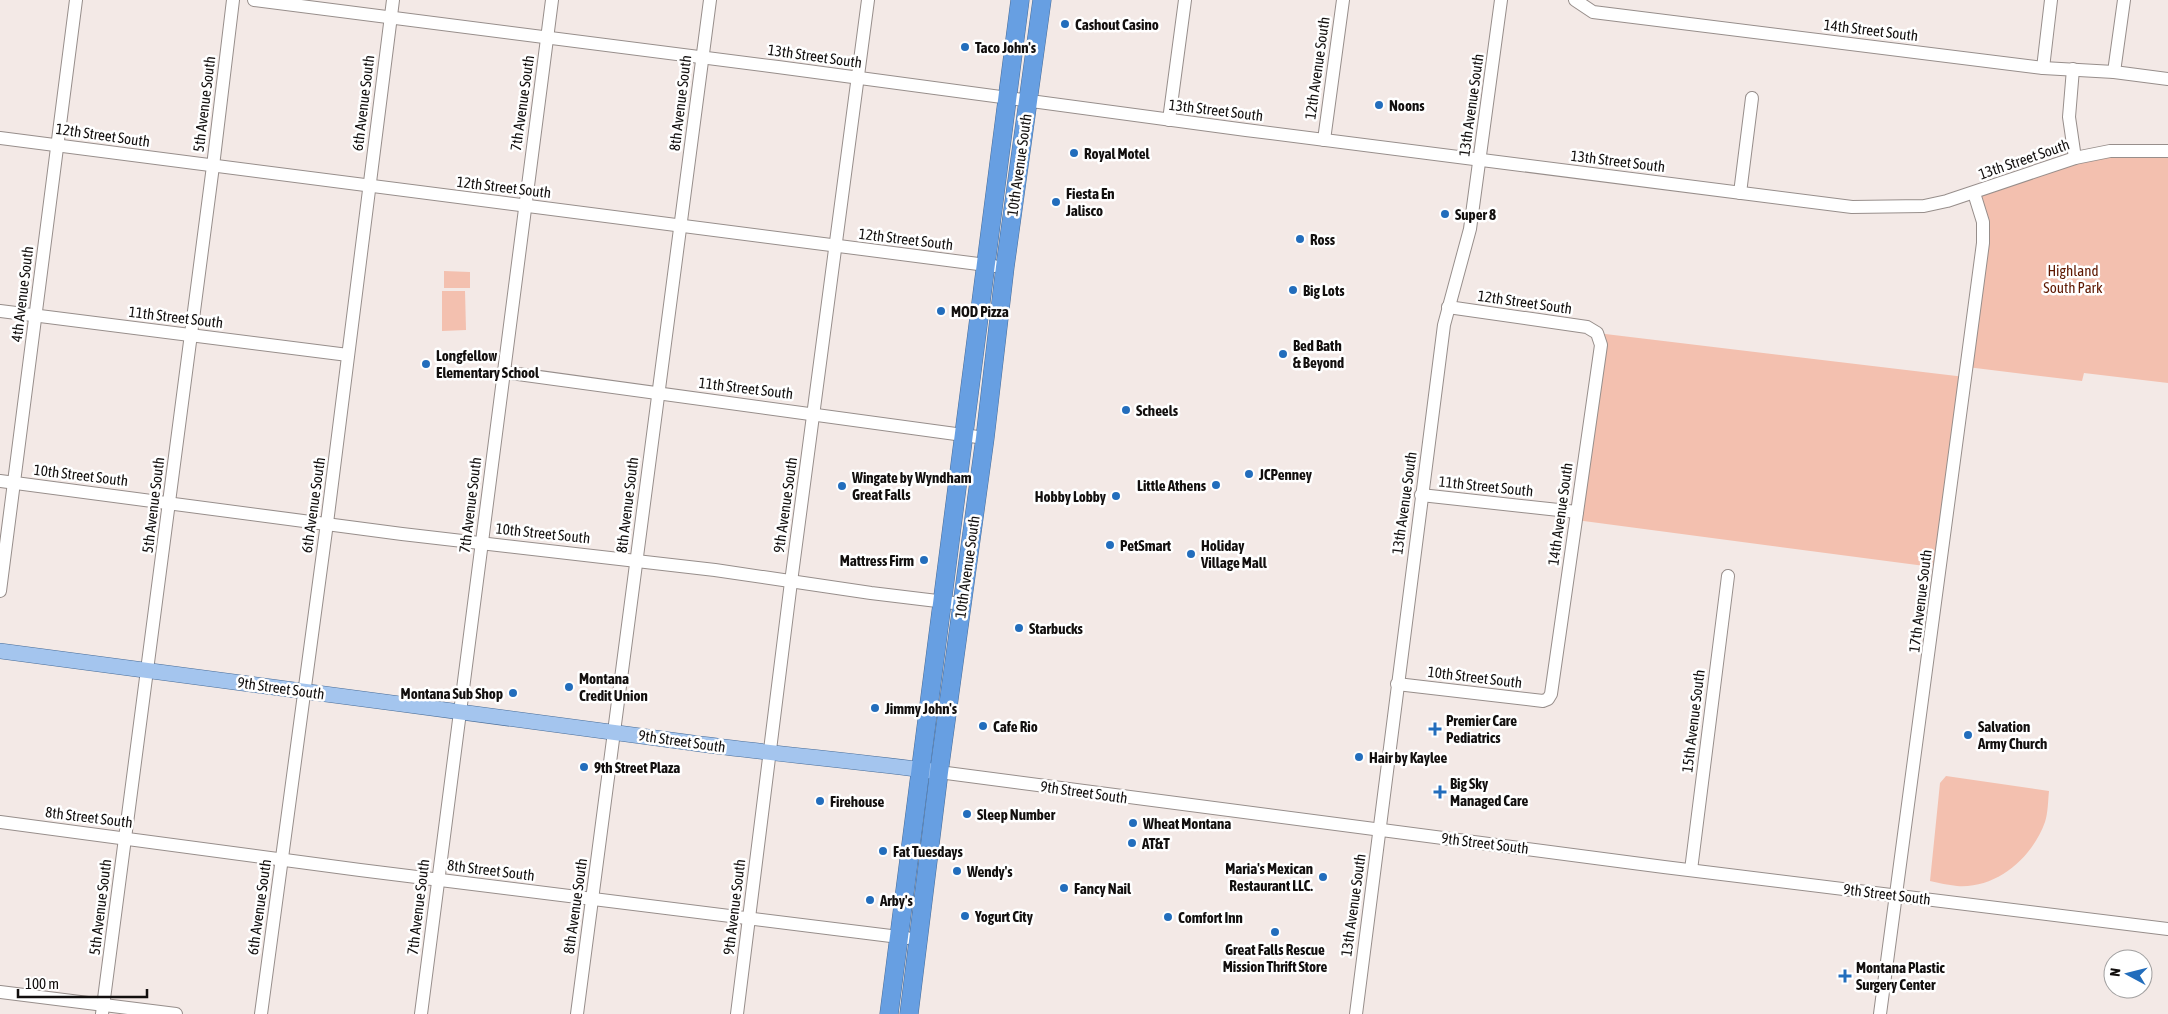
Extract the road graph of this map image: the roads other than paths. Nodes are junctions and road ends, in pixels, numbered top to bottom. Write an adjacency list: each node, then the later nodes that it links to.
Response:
1 (76, 0): 30 (street, 4th Avenue South)
2 (233, 0): 34 (street, 5th Avenue South)
3 (254, 0): 16 (street, 13th Street South)
4 (393, 0): 16 (street, 6th Avenue South)
5 (552, 0): 17 (street, 7th Avenue South)
6 (710, 0): 18 (street, 8th Avenue South)
7 (868, 0): 22 (street, 9th Avenue South)
8 (1020, 0): 25 (highway, 10th Avenue South)
9 (1042, 0): 26 (highway, 10th Avenue South)
10 (1186, 0): 27 (street)
11 (1343, 0): 29 (street, 12th Avenue South)
12 (1501, 0): 33 (street, 13th Avenue South)
13 (1575, 0): 19 (street, 14th Street South)
14 (2051, 0): 19 (street)
15 (2124, 0): 21 (street)
16 (390, 18): 17 (street, 13th Street South); 35 (street, 6th Avenue South)
17 (547, 37): 18 (street, 13th Street South); 38 (street, 7th Avenue South)
18 (702, 57): 22 (street, 13th Street South); 39 (street, 8th Avenue South)
19 (2043, 68): 20 (street, 14th Street South)
20 (2073, 69): 21 (street, 14th Street South); 32 (street)
21 (2114, 72): 23 (street, 14th Street South)
22 (858, 79): 25 (street, 13th Street South); 40 (street, 9th Avenue South)
23 (2168, 79)
24 (1752, 98): 36 (street)
25 (1008, 99): 26 (street, 13th Street South); 41 (highway, 10th Avenue South)
26 (1028, 102): 27 (street, 13th Street South); 42 (highway, 10th Avenue South)
27 (1169, 120): 29 (street, 13th Street South)
28 (0, 138): 30 (street, 12th Street South)
29 (1324, 140): 33 (street, 13th Street South)
30 (57, 145): 34 (street, 12th Street South); 45 (street, 4th Avenue South)
31 (2168, 151): 32 (street, 13th Street South)
32 (2075, 158): 37 (street, 13th Street South)
33 (1480, 160): 36 (street, 13th Street South); 43 (street, 13th Avenue South)
34 (213, 166): 35 (street, 12th Street South); 47 (street, 5th Avenue South)
35 (370, 186): 38 (street, 12th Street South); 48 (street, 6th Avenue South)
36 (1740, 193): 37 (street, 13th Street South)
37 (1974, 193): 83 (street, 17th Avenue South)
38 (524, 206): 39 (street, 12th Street South); 49 (street, 7th Avenue South)
39 (681, 226): 40 (street, 12th Street South); 50 (street, 8th Avenue South)
40 (836, 246): 41 (street, 12th Street South); 51 (street, 9th Avenue South)
41 (986, 265): 42 (street, 12th Street South); 52 (highway, 10th Avenue South)
42 (1005, 267): 53 (highway, 10th Avenue South)
43 (1448, 307): 46 (street, 12th Street South); 56 (street, 13th Avenue South)
44 (0, 311): 45 (street, 11th Street South)
45 (35, 316): 47 (street, 11th Street South); 55 (street, 4th Avenue South)
46 (1597, 333): 58 (street, 14th Avenue South)
47 (191, 336): 48 (street, 11th Street South); 57 (street, 5th Avenue South)
48 (348, 355): 59 (street, 6th Avenue South)
49 (503, 372): 50 (street, 11th Street South); 60 (street, 7th Avenue South)
50 (658, 393): 51 (street, 11th Street South); 61 (street, 8th Avenue South)
51 (814, 413): 52 (street, 11th Street South); 63 (street, 9th Avenue South)
52 (962, 435): 53 (street, 11th Street South); 65 (highway, 10th Avenue South)
53 (985, 438): 66 (highway, 10th Avenue South)
54 (0, 481): 55 (street, 10th Street South)
55 (14, 483): 57 (street, 10th Street South); 64 (street, 4th Avenue South)
56 (1421, 495): 58 (street, 11th Street South); 69 (street, 13th Avenue South)
57 (169, 502): 59 (street, 10th Street South); 68 (street, 5th Avenue South)
58 (1577, 512): 71 (street, 14th Avenue South)
59 (327, 523): 60 (street, 10th Street South); 70 (street, 6th Avenue South)
60 (481, 543): 61 (street, 10th Street South); 72 (street, 7th Avenue South)
61 (637, 560): 63 (street, 10th Street South); 73 (street, 8th Avenue South)
62 (1728, 576): 81 (street, 15th Avenue South)
63 (791, 582): 65 (street, 10th Street South); 74 (street, 9th Avenue South)
64 (0, 591)
65 (941, 601): 66 (street, 10th Street South); 75 (highway, 10th Avenue South)
66 (962, 604): 76 (highway, 10th Avenue South)
67 (0, 652): 68 (main road, 9th Street South)
68 (148, 670): 70 (main road, 9th Street South); 79 (street, 5th Avenue South)
69 (1397, 684): 71 (street, 10th Street South); 78 (street, 13th Avenue South)
70 (303, 691): 72 (main road, 9th Street South); 80 (street, 6th Avenue South)
71 (1548, 699)
72 (459, 712): 73 (main road, 9th Street South); 82 (street, 7th Avenue South)
73 (615, 732): 74 (main road, 9th Street South); 84 (street, 8th Avenue South)
74 (770, 753): 75 (main road, 9th Street South); 85 (street, 9th Avenue South)
75 (921, 770): 76 (main road, 9th Street South); 87 (highway, 10th Avenue South)
76 (939, 772): 78 (street, 9th Street South); 88 (highway, 10th Avenue South)
77 (0, 822): 79 (street, 8th Street South)
78 (1380, 830): 81 (street, 9th Street South); 98 (street, 13th Avenue South)
79 (125, 837): 80 (street, 8th Street South); 90 (street, 5th Avenue South)
80 (282, 859): 82 (street, 8th Street South); 92 (street, 6th Avenue South)
81 (1691, 870): 83 (street, 9th Street South)
82 (439, 880): 84 (street, 8th Street South); 93 (street, 7th Avenue South)
83 (1897, 896): 86 (street, 9th Street South); 99 (street, 17th Avenue South)
84 (592, 899): 85 (street, 8th Street South); 94 (street, 8th Avenue South)
85 (749, 918): 87 (street, 8th Street South); 95 (street, 9th Avenue South)
86 (2168, 929)
87 (899, 937): 88 (street, 8th Street South); 96 (highway, 10th Avenue South)
88 (918, 940): 97 (highway, 10th Avenue South)
89 (0, 992): 90 (street)
90 (103, 1009): 91 (street)
91 (176, 1014)
92 (261, 1014)
93 (421, 1014)
94 (577, 1014)
95 (737, 1014)
96 (889, 1014)
97 (908, 1014)
98 (1356, 1014)
99 (1880, 1014)

